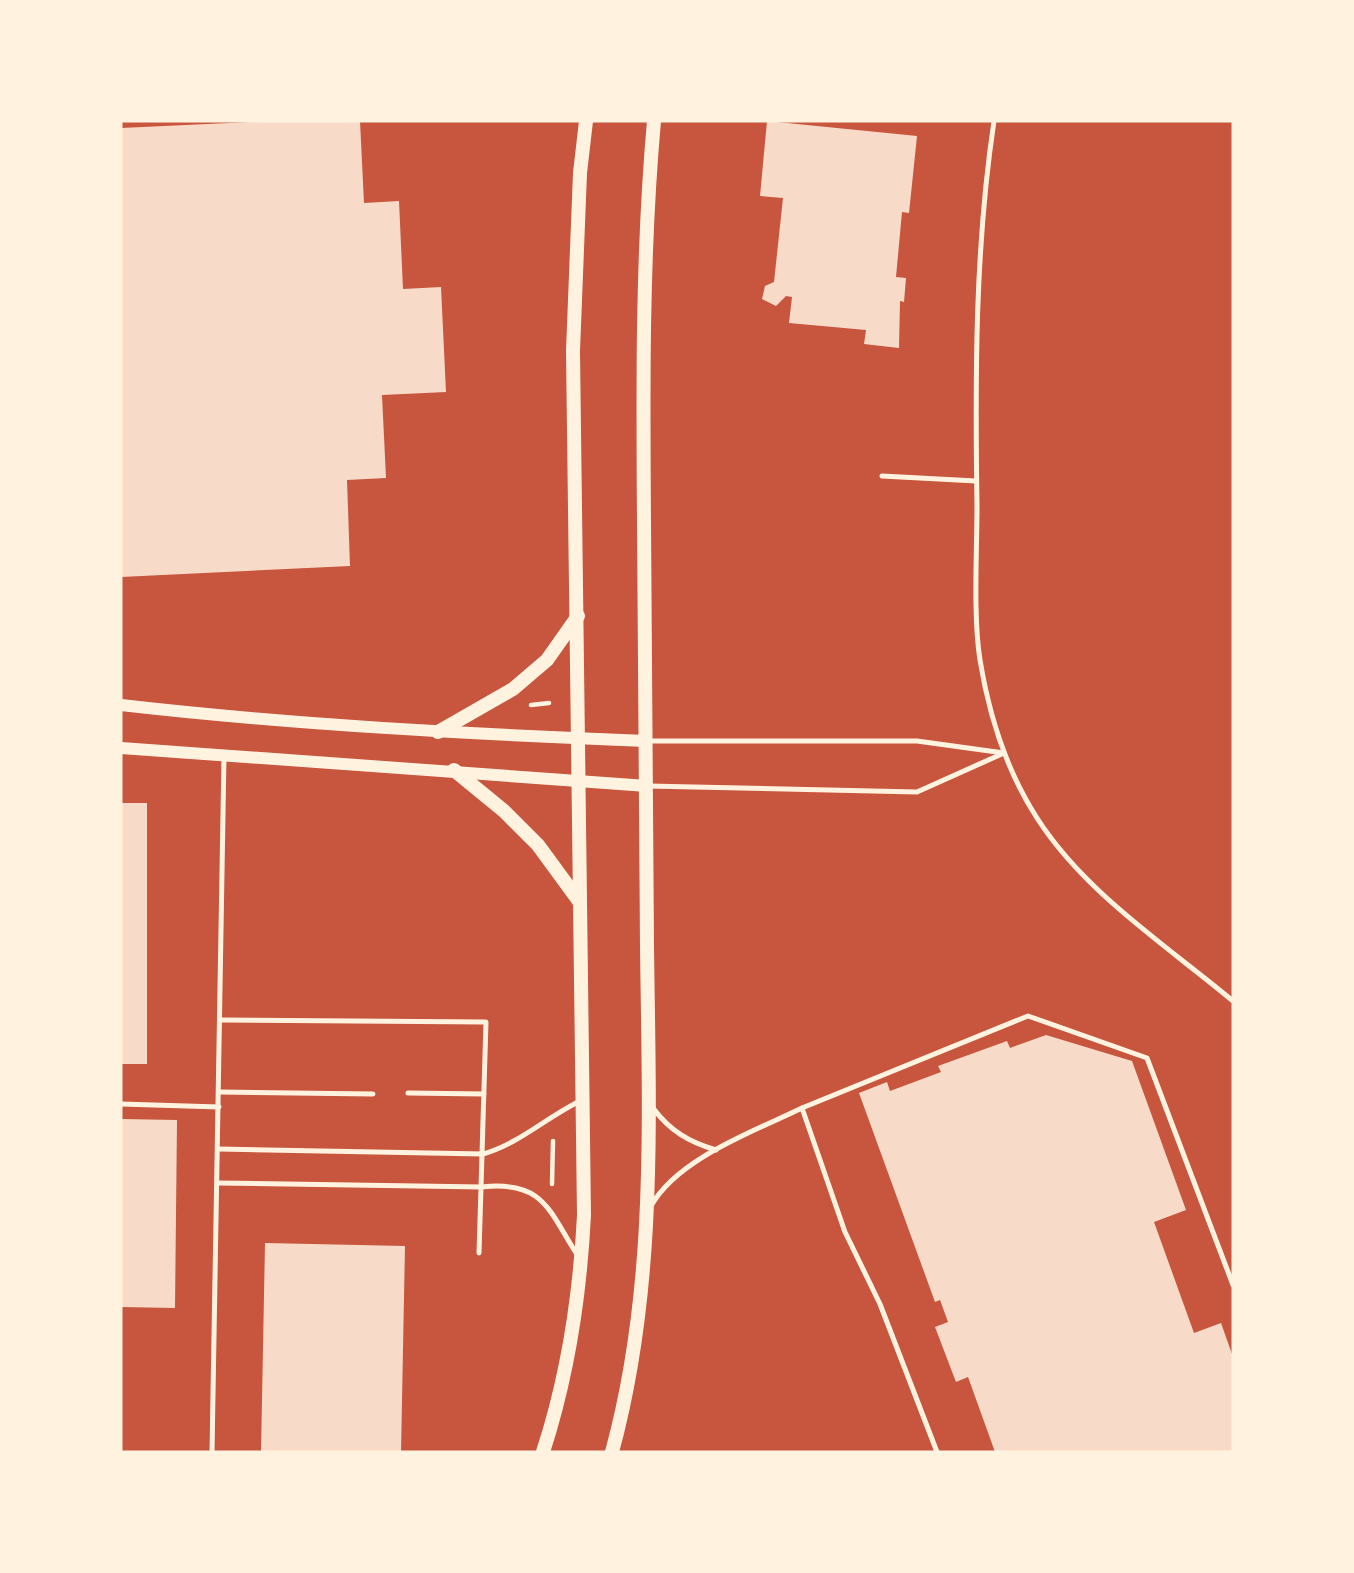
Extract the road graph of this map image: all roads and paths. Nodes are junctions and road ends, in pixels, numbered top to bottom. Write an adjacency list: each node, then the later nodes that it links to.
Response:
1 (586, 121): 6 (main road)
2 (654, 121): 10 (main road)
3 (994, 121): 5 (lane)
4 (882, 476): 5 (lane)
5 (976, 481): 12 (lane)
6 (578, 616): 8 (main road); 9 (main road)
7 (121, 705): 8 (street)
8 (438, 732): 9 (street)
9 (576, 738): 10 (street); 15 (main road)
10 (646, 741): 12 (lane); 16 (main road)
11 (121, 748): 13 (street)
12 (1004, 753): 16 (lane); 18 (lane)
13 (225, 755): 14 (street); 19 (lane)
14 (454, 770): 15 (street); 17 (main road)
15 (578, 782): 16 (street); 17 (main road)
16 (647, 786): 25 (main road)
17 (579, 901): 24 (main road)
18 (1233, 1001)
19 (221, 1020): 20 (lane); 23 (lane)
20 (220, 1092): 22 (lane); 27 (lane)
21 (408, 1093): 23 (lane)
22 (373, 1094)
23 (484, 1094): 32 (lane)
24 (583, 1099): 32 (lane); 38 (main road)
25 (649, 1101): 31 (lane); 36 (main road)
26 (121, 1104): 27 (lane)
27 (219, 1107): 30 (lane)
28 (803, 1108): 31 (lane); 39 (lane); 43 (lane)
29 (553, 1133): 35 (path)
30 (219, 1149): 32 (lane); 33 (lane)
31 (716, 1150): 36 (lane)
32 (483, 1154): 34 (lane)
33 (218, 1183): 34 (lane); 40 (lane)
34 (482, 1186): 37 (lane); 38 (lane)
35 (552, 1187)
36 (646, 1214): 42 (main road)
37 (480, 1252)
38 (582, 1261): 41 (main road)
39 (1233, 1285)
40 (212, 1452)
41 (543, 1452)
42 (612, 1452)
43 (937, 1452)

